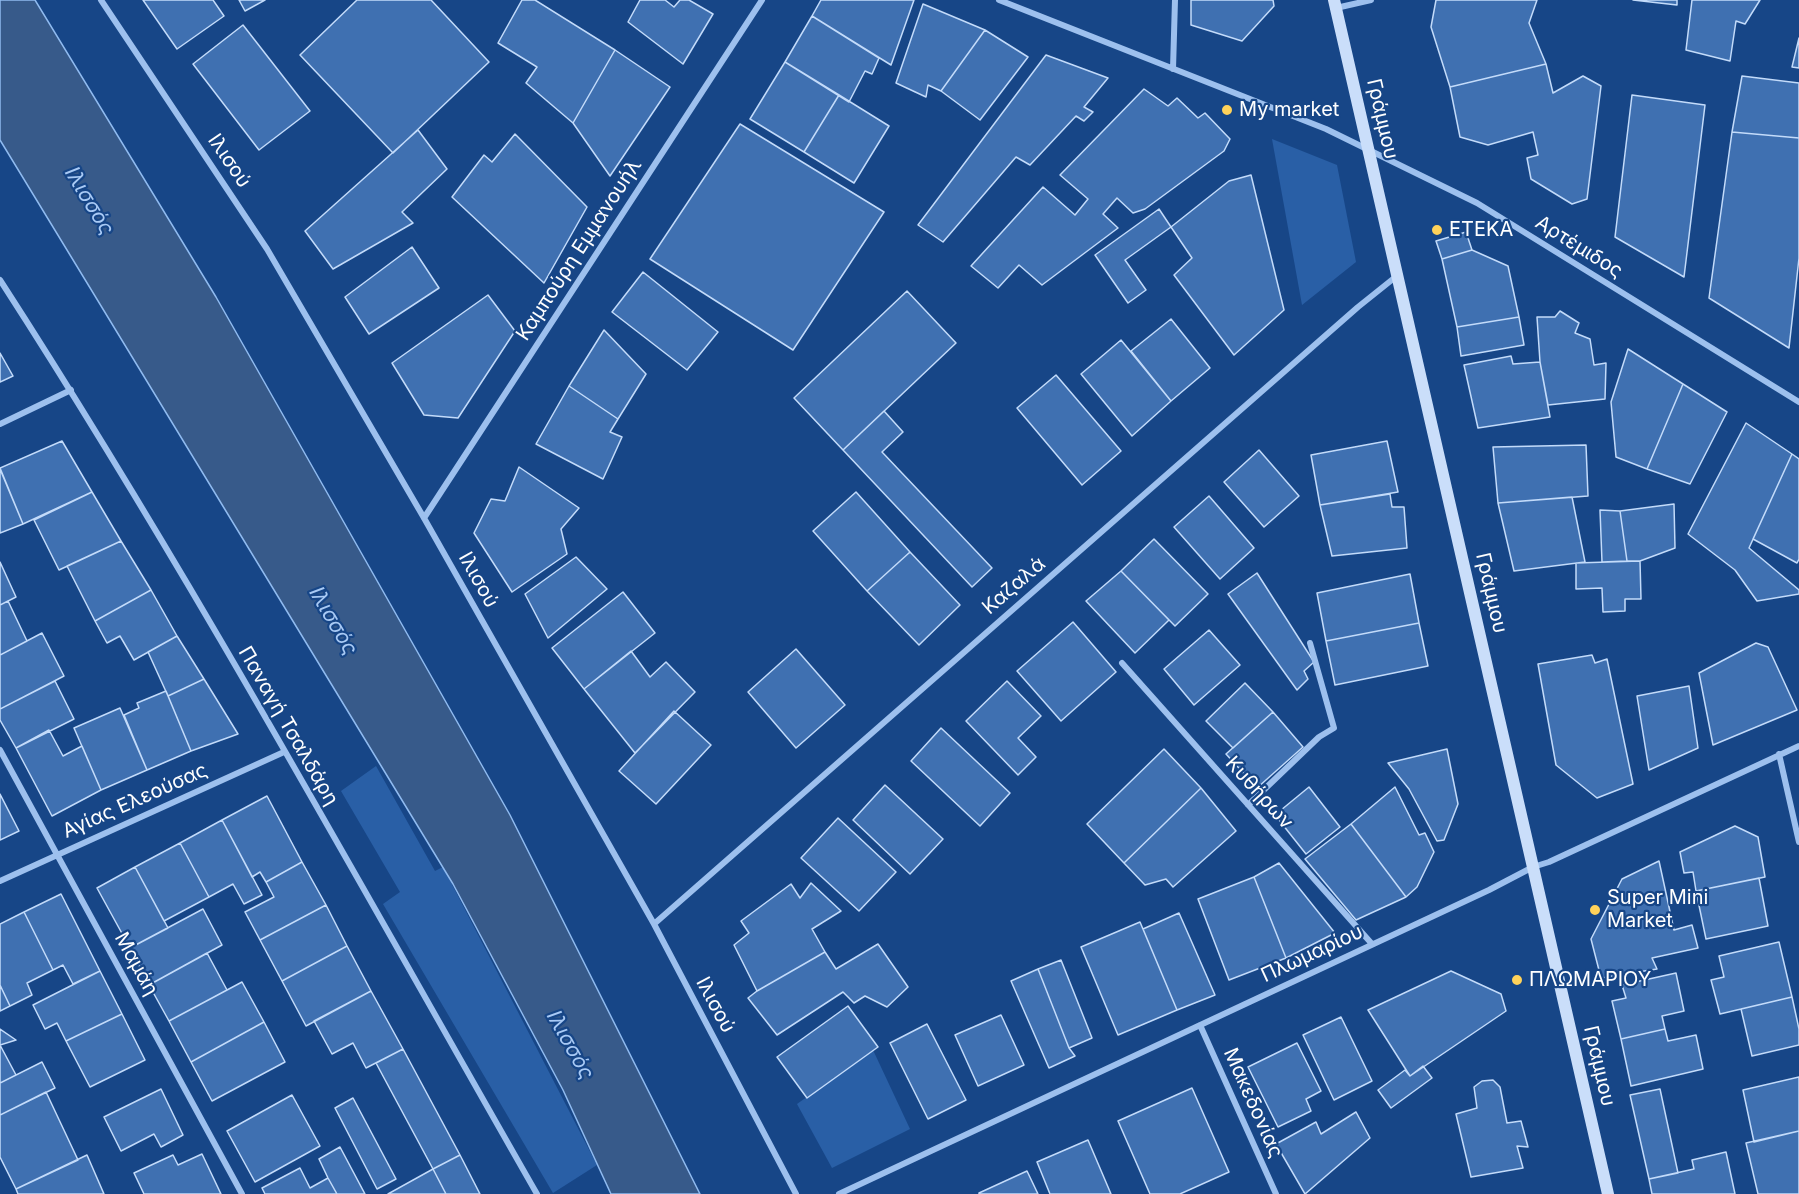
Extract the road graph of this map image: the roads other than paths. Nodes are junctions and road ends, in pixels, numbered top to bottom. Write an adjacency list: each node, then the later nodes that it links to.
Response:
1 (101, 0): 14 (street, Ιλισού)
2 (762, 0): 14 (street, Καμπούρη Εμμανουήλ)
3 (999, 0): 7 (street, Αρτέμιδος)
4 (1175, 0): 7 (street)
5 (1371, 0): 6 (street)
6 (1335, 4): 8 (street, Γράμμου)
7 (1173, 69): 8 (street, Αρτέμιδος)
8 (1370, 150): 9 (street, Γράμμου); 12 (street, Αρτέμιδος)
9 (1398, 275): 24 (street, Γράμμου); 26 (street, Καζαλά)
10 (0, 280): 11 (street, Παναγή Τσαλδάρη)
11 (71, 390): 13 (street); 19 (street, Παναγή Τσαλδάρη)
12 (1799, 402)
13 (0, 424)
14 (424, 518): 26 (street, Ιλισού)
15 (1310, 643): 21 (street)
16 (1122, 663): 21 (street, Κυθήρων)
17 (1799, 746): 20 (street, Πλωμαρίου)
18 (0, 750): 23 (street, Μαμάη)
19 (284, 752): 23 (street, Αγίας Ελεούσας); 30 (street, Παναγή Τσαλδάρη)
20 (1779, 754): 22 (street); 24 (street, Πλωμαρίου)
21 (1248, 805): 27 (street, Κυθήρων)
22 (1799, 842)
23 (58, 854): 25 (street, Αγίας Ελεούσας); 29 (street, Μαμάη)
24 (1533, 867): 27 (street, Πλωμαρίου); 34 (street, Γράμμου)
25 (0, 881)
26 (654, 924): 31 (street, Ιλισού)
27 (1372, 944): 28 (street, Πλωμαρίου)
28 (1200, 1025): 32 (street, Πλωμαρίου); 33 (street, Μακεδονίας)
29 (242, 1194)
30 (537, 1194)
31 (796, 1194)
32 (839, 1194)
33 (1276, 1194)
34 (1608, 1194)

